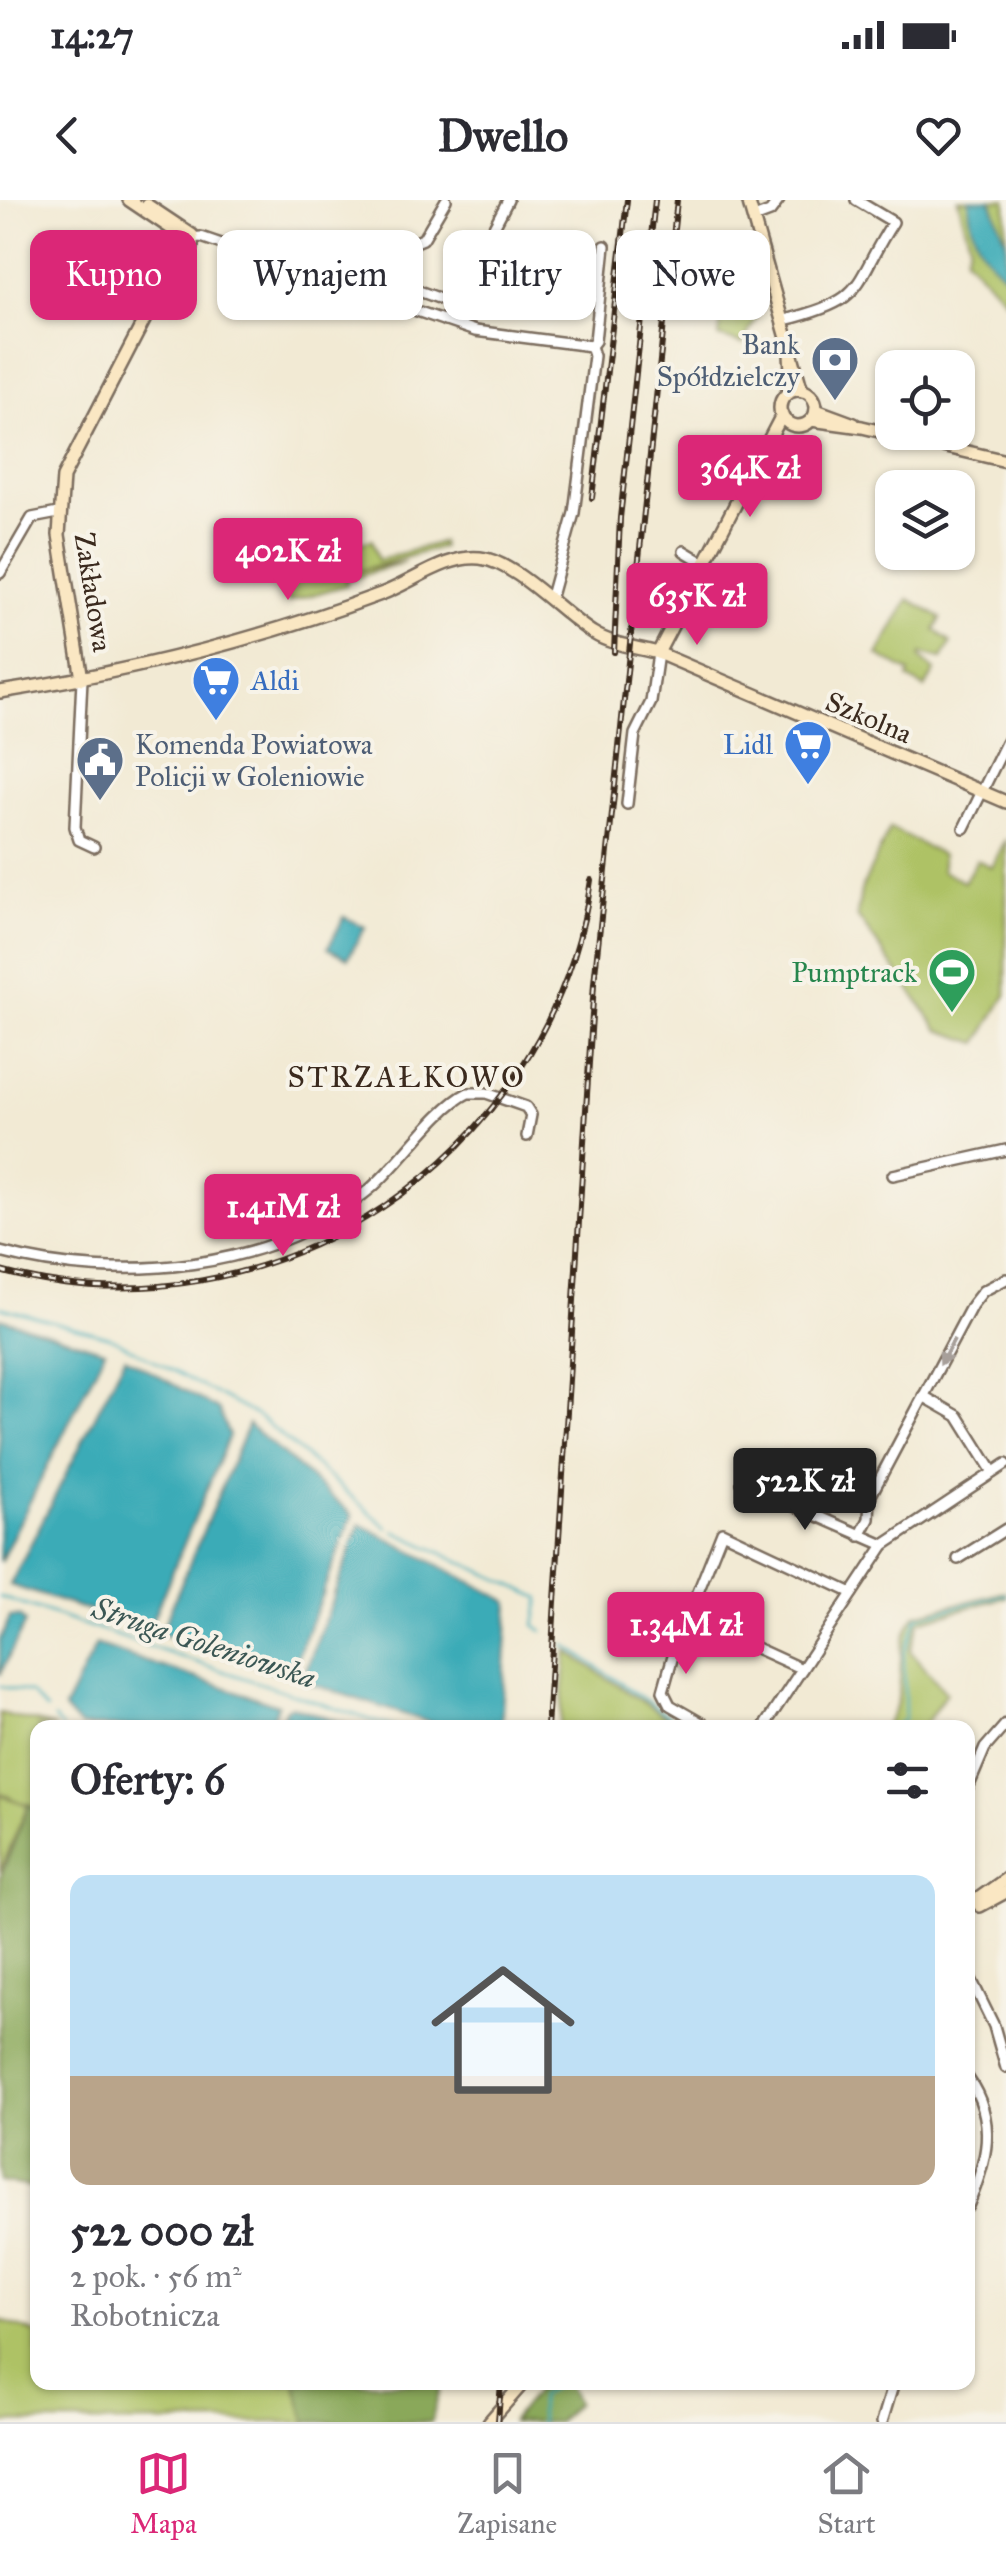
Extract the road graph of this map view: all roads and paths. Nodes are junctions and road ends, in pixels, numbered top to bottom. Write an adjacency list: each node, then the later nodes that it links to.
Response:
1 (133, 200): 8 (street)
2 (446, 200): 12 (street)
3 (508, 200): 9 (street)
4 (748, 200): 7 (street)
5 (778, 200): 7 (street)
6 (856, 200): 14 (street)
7 (754, 218): 14 (street)
8 (176, 230)
9 (493, 230)
10 (197, 241): 15 (street)
11 (605, 246): 16 (street)
12 (443, 300)
13 (147, 320): 21 (street, Zakładowa)
14 (784, 320): 17 (street)
15 (446, 322): 16 (street)
16 (591, 346): 25 (street)
17 (797, 391): 18 (street); 19 (street)
18 (814, 415): 19 (street); 20 (street)
19 (786, 419): 23 (street)
20 (1006, 460)
21 (58, 512): 24 (street, Zakładowa); 27 (street, Zakładowa)
22 (684, 551): 23 (street)
23 (704, 563): 26 (street)
24 (0, 573)
25 (550, 600): 26 (street, Szkolna); 27 (street, Szkolna)
26 (658, 653): 30 (street, Szkolna); 32 (street)
27 (82, 679): 28 (street, Szkolna); 34 (street)
28 (0, 692)
29 (1006, 743): 30 (street)
30 (982, 792): 31 (street, Szkolna); 33 (street)
31 (1006, 802)
32 (627, 804)
33 (964, 828)
34 (94, 847)
35 (527, 1136): 38 (street)
36 (1006, 1150): 37 (street)
37 (893, 1176)
38 (0, 1252)
39 (1006, 1279): 40 (street, one-way to 40)
40 (923, 1396): 42 (street); 45 (street)
41 (1006, 1464): 42 (street)
42 (993, 1472): 46 (street)
43 (742, 1483): 45 (street)
44 (1006, 1529): 47 (street)
45 (860, 1536): 46 (street)
46 (884, 1545): 48 (street)
47 (958, 1559)
48 (852, 1594): 49 (street); 50 (street)
49 (688, 1617): 50 (street); 51 (street)
50 (802, 1669): 52 (street)
51 (698, 1720)
52 (768, 1720)
53 (1006, 1724): 54 (street)
54 (975, 1772)
55 (1006, 1879): 57 (street)
56 (1006, 1892): 58 (street)
57 (975, 1903)
58 (975, 1906)
59 (975, 1988): 60 (street)
60 (1006, 2068)
61 (975, 2091): 62 (street)
62 (975, 2188)
63 (517, 2390): 65 (street)
64 (892, 2390): 66 (street)
65 (489, 2422)
66 (882, 2422)

